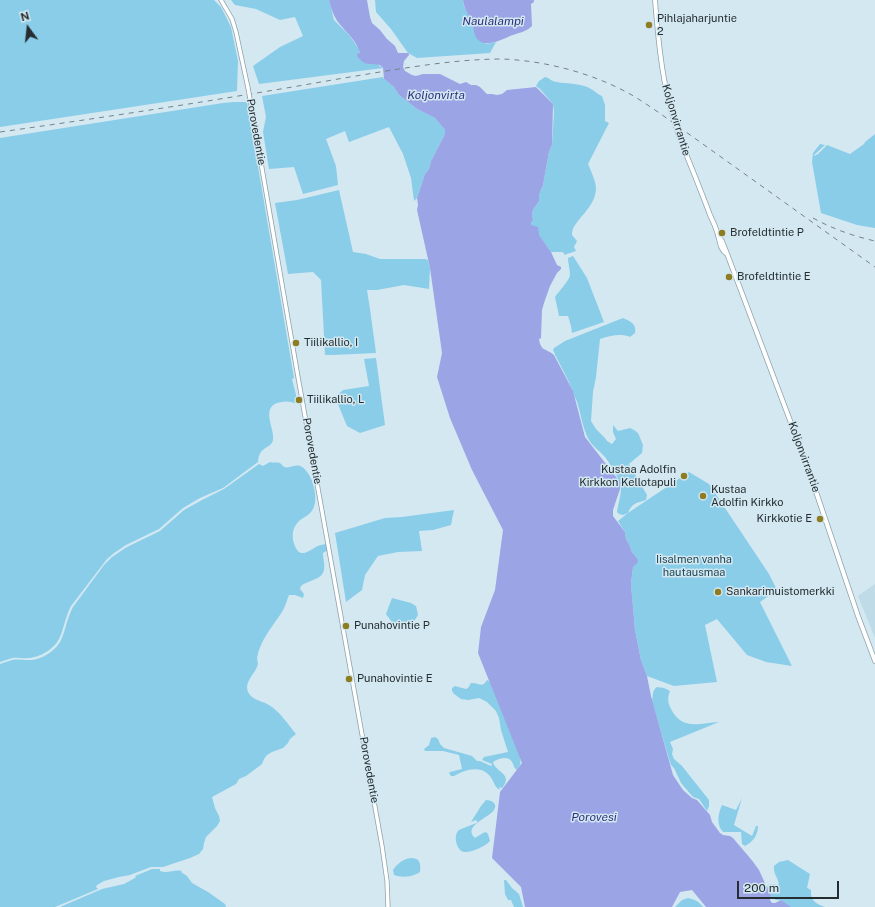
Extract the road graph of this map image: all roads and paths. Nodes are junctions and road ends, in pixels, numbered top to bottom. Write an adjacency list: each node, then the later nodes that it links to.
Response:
1 (221, 0): 4 (street, Porovedentie, bridge)
2 (655, 0): 3 (main road, Koljonvirrantie, bridge)
3 (875, 661)
4 (388, 907)

